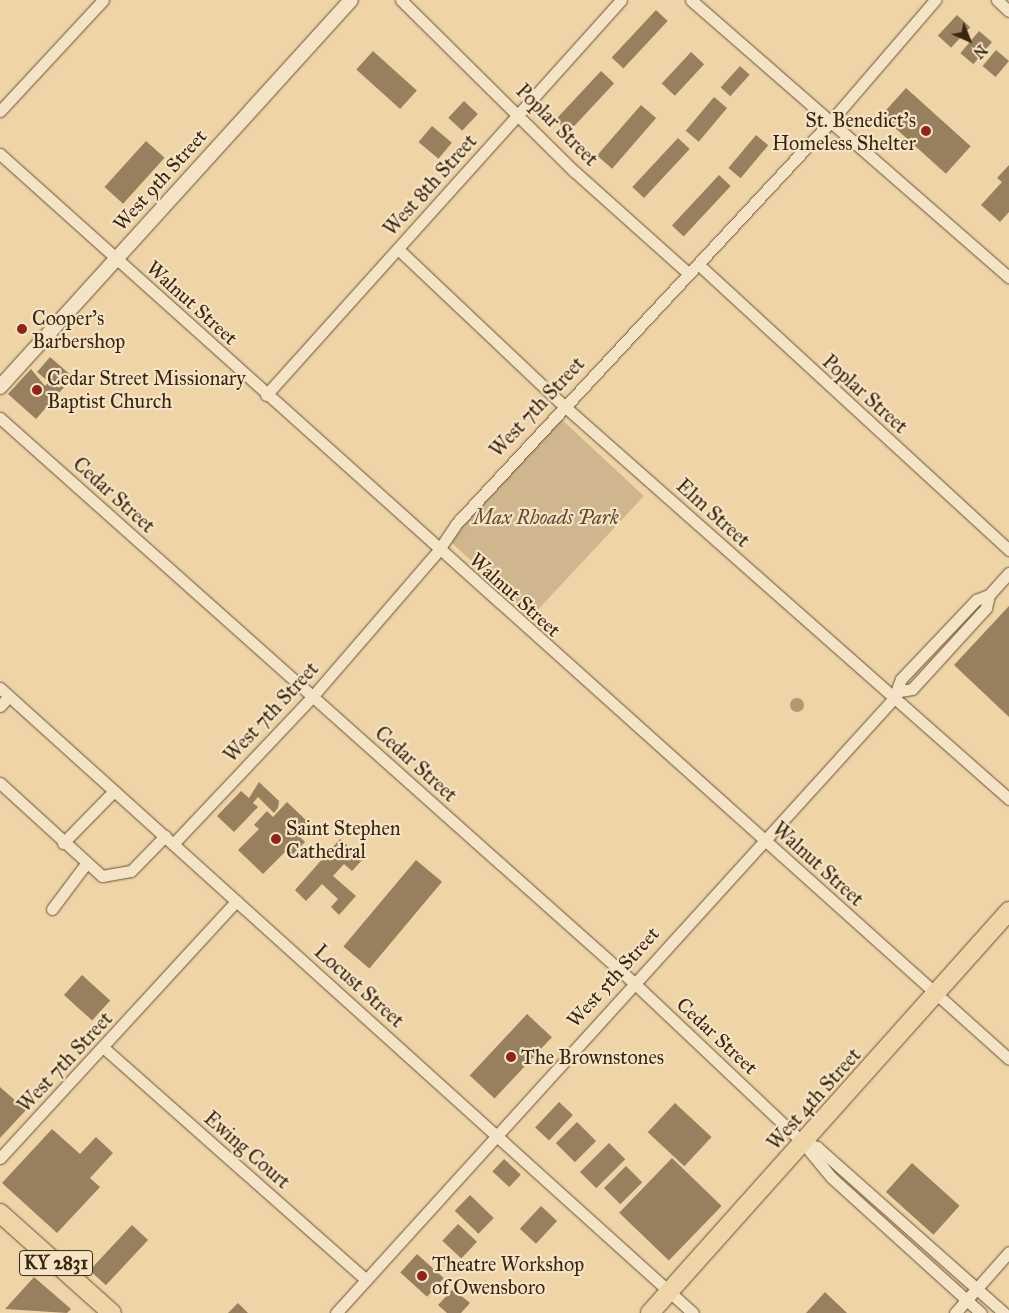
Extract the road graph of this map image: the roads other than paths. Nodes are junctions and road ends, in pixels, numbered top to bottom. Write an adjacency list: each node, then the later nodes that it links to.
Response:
1 (102, 0): 9 (street)
2 (350, 0): 14 (street, West 9th Street)
3 (401, 0): 10 (street, Poplar Street)
4 (621, 0): 10 (street, West 8th Street)
5 (691, 0): 11 (street)
6 (935, 0): 11 (street, West 7th Street)
7 (997, 0): 8 (street)
8 (1009, 11)
9 (0, 111)
10 (519, 114): 13 (street, West 8th Street); 16 (street, Poplar Street)
11 (831, 121): 15 (street, West 7th Street); 17 (street)
12 (0, 154): 14 (street, Walnut Street)
13 (398, 249): 19 (street, West 8th Street); 20 (street, Elm Street)
14 (115, 260): 18 (street, West 9th Street); 19 (street, Walnut Street)
15 (698, 264): 16 (street, West 7th Street); 22 (street, Poplar Street)
16 (689, 274): 20 (street, West 7th Street)
17 (1009, 277)
18 (0, 387)
19 (266, 395): 23 (street, Walnut Street)
20 (563, 405): 23 (street, West 7th Street); 26 (street, Elm Street)
21 (0, 418): 28 (street, Cedar Street)
22 (1009, 550)
23 (438, 551): 28 (street, West 7th Street); 33 (street, Walnut Street)
24 (1009, 573): 26 (street, West 5th Street)
25 (0, 688): 27 (street, Locust Street)
26 (897, 695): 32 (street, Elm Street); 33 (street, West 5th Street)
27 (9, 696): 29 (street); 31 (street, Locust Street)
28 (312, 698): 34 (street, West 7th Street); 40 (street, Cedar Street)
29 (0, 706)
30 (0, 784): 35 (street, West 7th Street)
31 (114, 790): 34 (street, Locust Street); 35 (street)
32 (1009, 800)
33 (762, 839): 40 (street, West 5th Street); 41 (street, Walnut Street)
34 (169, 840): 36 (street, West 7th Street); 37 (street, Locust Street)
35 (63, 843): 36 (street, West 7th Street)
36 (85, 865): 38 (street)
37 (236, 901): 42 (street, West 7th Street); 44 (street, Locust Street)
38 (52, 909)
39 (1009, 911): 41 (main road, West 4th Street)
40 (633, 982): 44 (street, West 5th Street); 45 (street, Cedar Street)
41 (936, 993): 43 (street, Walnut Street); 45 (main road, West 4th Street)
42 (104, 1048): 46 (street, West 7th Street); 49 (street, Ewing Court)
43 (1009, 1060)
44 (496, 1135): 49 (street, West 5th Street); 51 (street, Locust Street)
45 (803, 1143): 50 (street, Cedar Street); 51 (main road, West 4th Street); 52 (street, Cedar Street)
46 (0, 1158)
47 (0, 1213): 53 (main road, KY 2831)
48 (1009, 1252): 50 (street)
49 (366, 1280): 54 (street, West 5th Street)
50 (976, 1289): 52 (street); 59 (street, Cedar Street)
51 (669, 1292): 55 (main road, West 4th Street); 56 (street, Locust Street)
52 (967, 1300): 57 (street); 58 (street, Cedar Street)
53 (112, 1313)
54 (336, 1313)
55 (650, 1313)
56 (693, 1313)
57 (955, 1313)
58 (982, 1313)
59 (1004, 1313)

